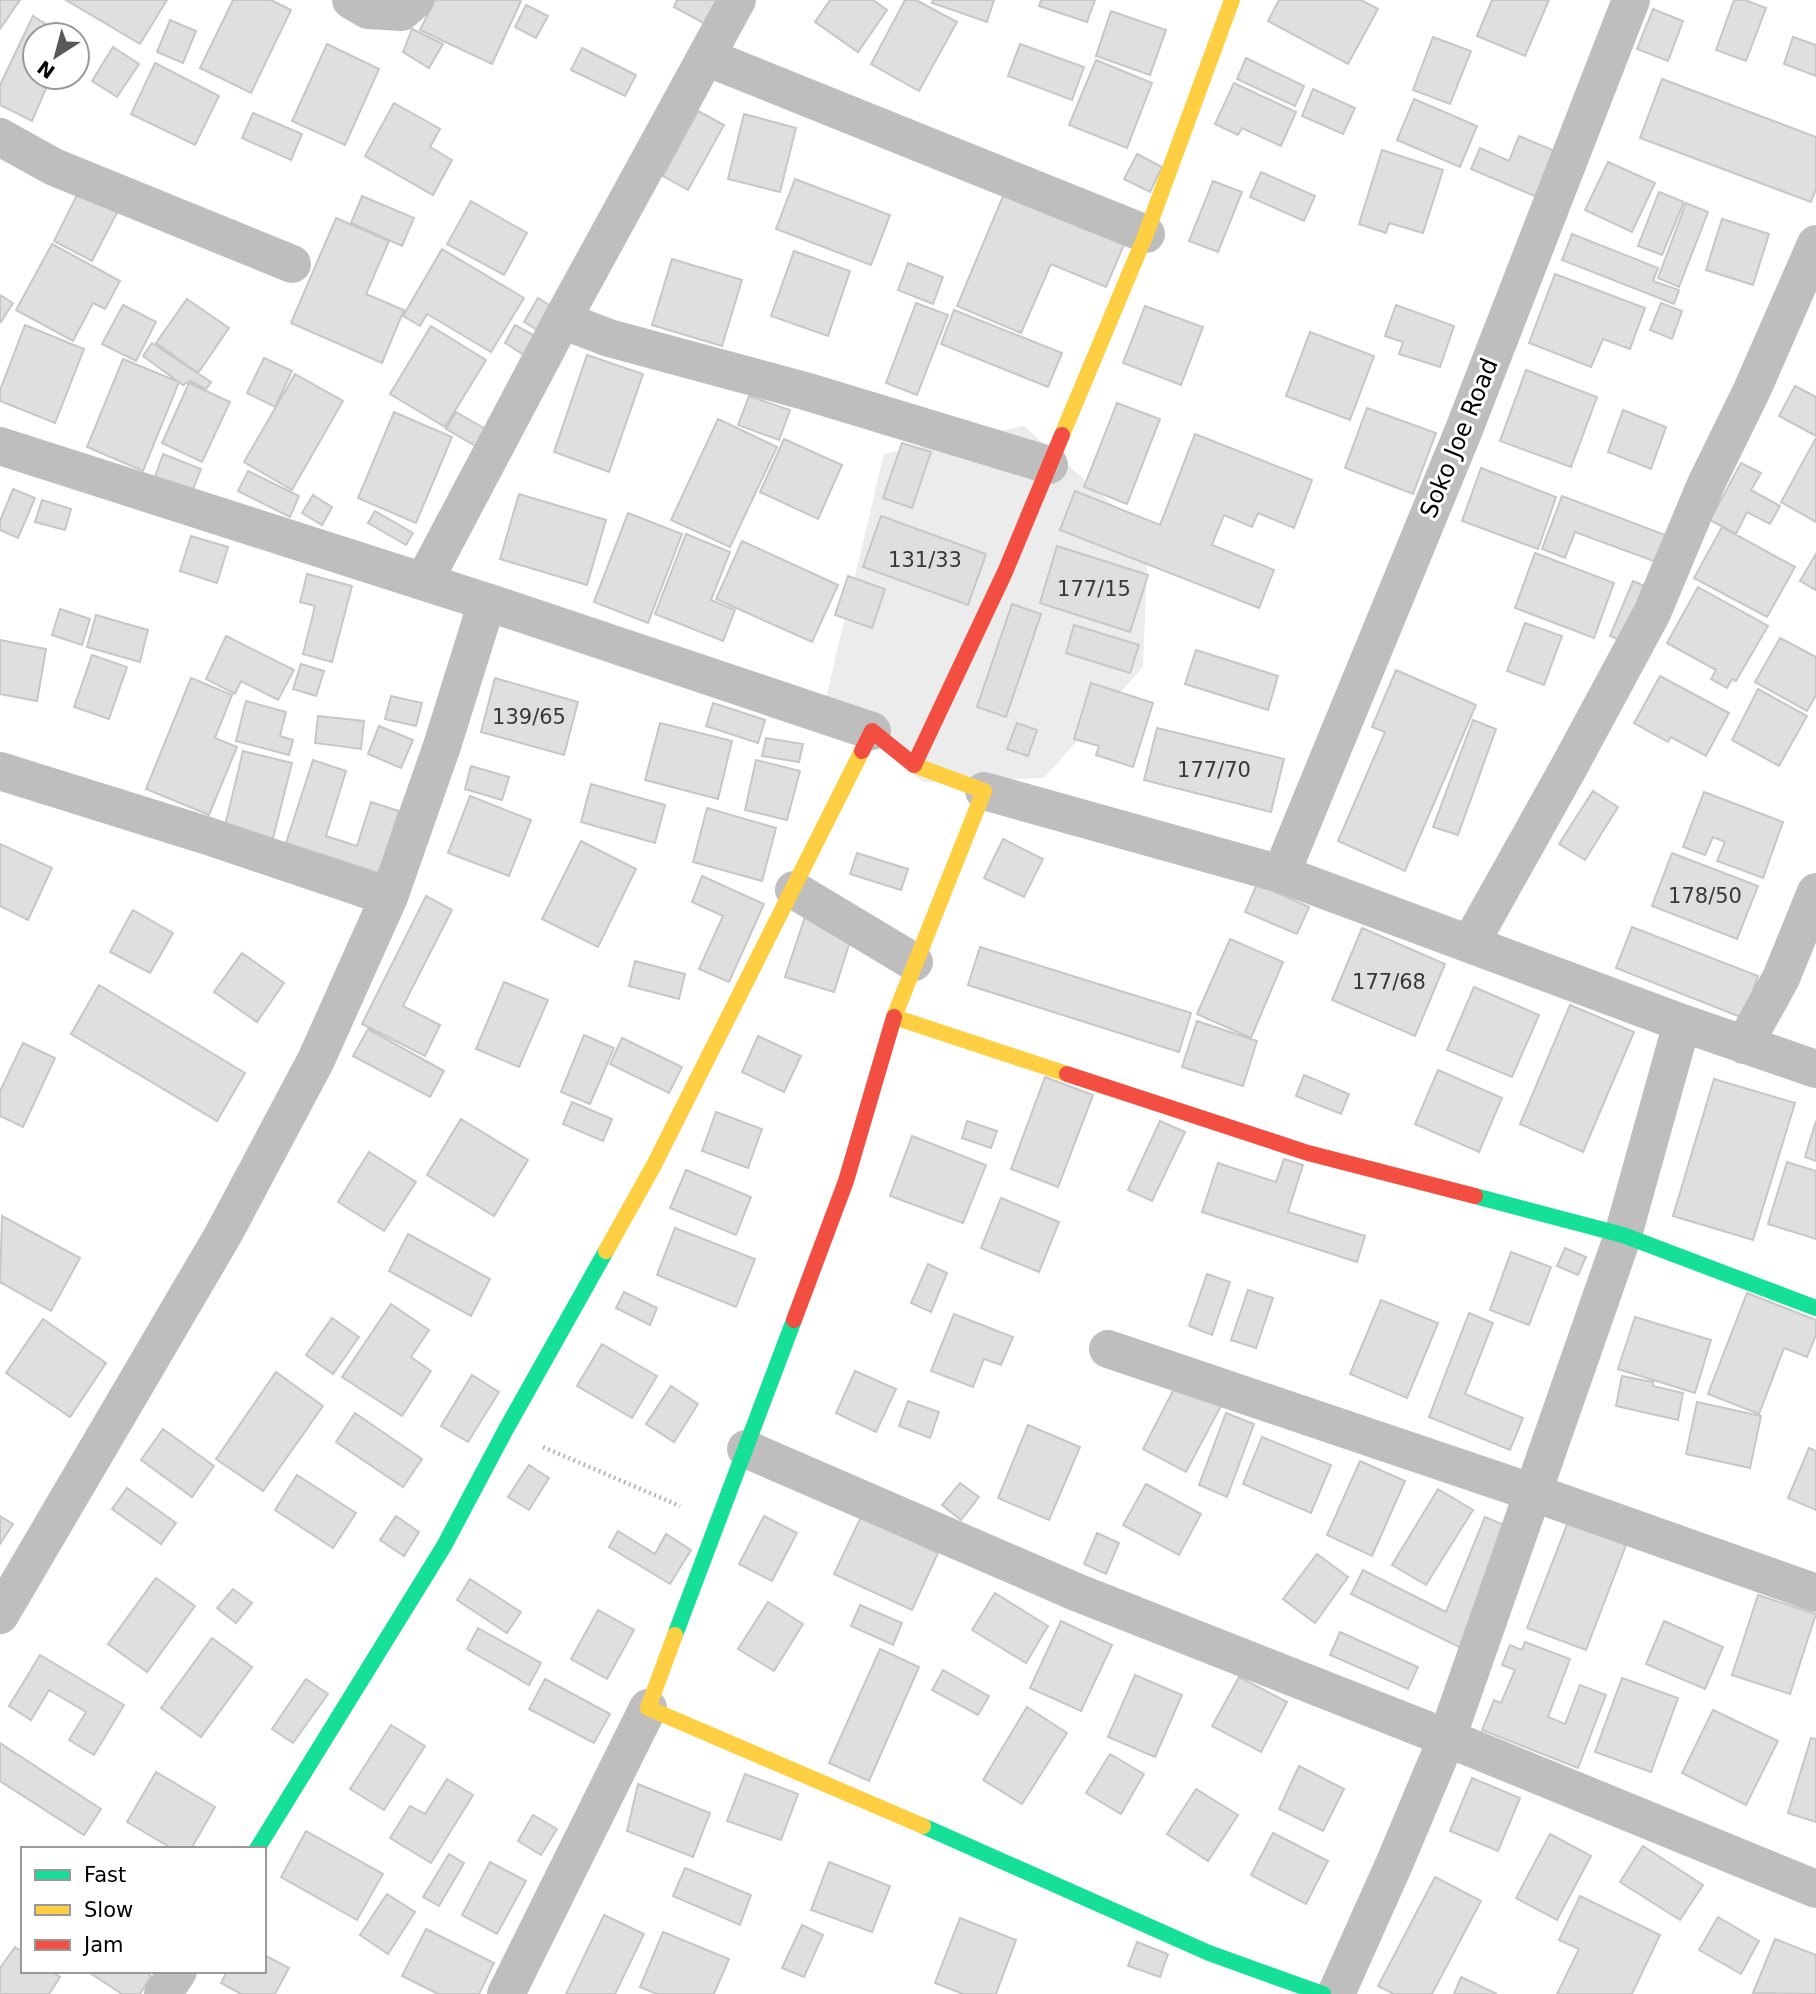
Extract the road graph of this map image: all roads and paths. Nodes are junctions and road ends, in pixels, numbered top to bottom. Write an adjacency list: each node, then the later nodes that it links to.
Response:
1 (351, 0): 2 (street)
2 (415, 0)
3 (737, 0): 6 (street)
4 (1232, 0): 8 (street)
5 (1631, 0): 20 (street, Soko Joe Road)
6 (706, 57): 8 (street); 11 (street)
7 (0, 137): 10 (street)
8 (1146, 234): 13 (street)
9 (1816, 244): 24 (street)
10 (282, 260)
11 (562, 320): 13 (street); 14 (street)
12 (0, 446): 14 (street)
13 (1049, 464): 17 (street)
14 (424, 581): 15 (street)
15 (487, 602): 16 (street); 23 (street)
16 (872, 731): 17 (street); 21 (street)
17 (914, 765): 19 (street)
18 (0, 771): 23 (street)
19 (984, 790): 20 (street); 25 (street)
20 (1281, 874): 24 (street)
21 (794, 890): 25 (street); 33 (street)
22 (1816, 892): 28 (street)
23 (389, 897): 38 (street)
24 (1470, 944): 27 (street)
25 (915, 962): 26 (street)
26 (894, 1017): 30 (street); 34 (street)
27 (1682, 1023): 28 (street); 30 (street)
28 (1744, 1045): 29 (street)
29 (1816, 1069)
30 (1623, 1236): 31 (street); 35 (street)
31 (1816, 1308)
32 (1108, 1349): 35 (street)
33 (505, 1431): 36 (path); 41 (street)
34 (746, 1449): 36 (street); 40 (street)
35 (1534, 1493): 37 (street); 40 (street)
36 (716, 1521): 39 (street)
37 (1816, 1593)
38 (0, 1615)
39 (648, 1708): 45 (street); 46 (street)
40 (1447, 1738): 42 (street); 47 (street)
41 (258, 1847)
42 (1816, 1889)
43 (177, 1973): 44 (street)
44 (163, 1994)
45 (506, 1994)
46 (1323, 1994)
47 (1336, 1994)

